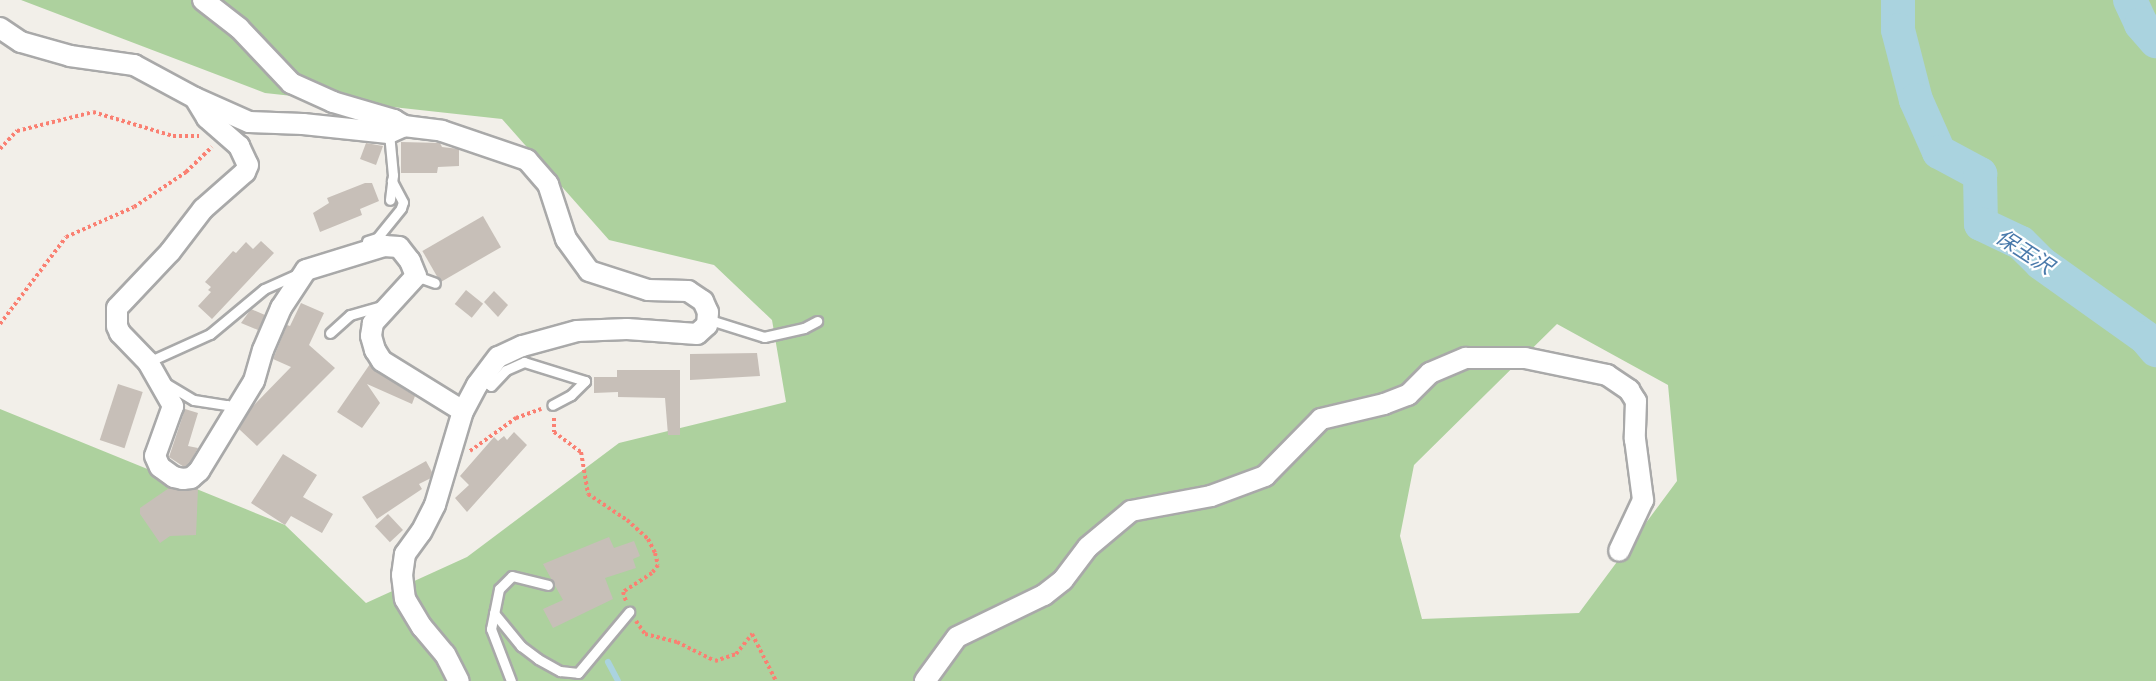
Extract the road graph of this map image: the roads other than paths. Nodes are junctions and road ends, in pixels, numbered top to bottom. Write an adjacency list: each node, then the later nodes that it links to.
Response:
1 (203, 0): 4 (street)
2 (0, 28): 3 (street)
3 (195, 98): 4 (street); 15 (street)
4 (396, 130): 5 (lane); 12 (street)
5 (392, 181): 6 (lane); 7 (lane)
6 (390, 200)
7 (348, 257): 8 (street); 9 (street)
8 (306, 270): 15 (lane); 20 (street)
9 (416, 276): 10 (lane); 11 (street)
10 (435, 283)
11 (390, 303): 14 (lane); 19 (street)
12 (707, 319): 13 (lane); 16 (street)
13 (817, 321)
14 (330, 333)
15 (148, 362): 17 (street)
16 (482, 379): 18 (lane); 19 (street)
17 (160, 380): 20 (lane); 20 (street)
18 (552, 405)
19 (463, 411): 25 (street)
20 (236, 413)
21 (1619, 551): 27 (street)
22 (548, 585): 24 (lane)
23 (629, 612): 24 (lane)
24 (494, 613): 26 (lane)
25 (459, 681)
26 (511, 681)
27 (925, 681)

